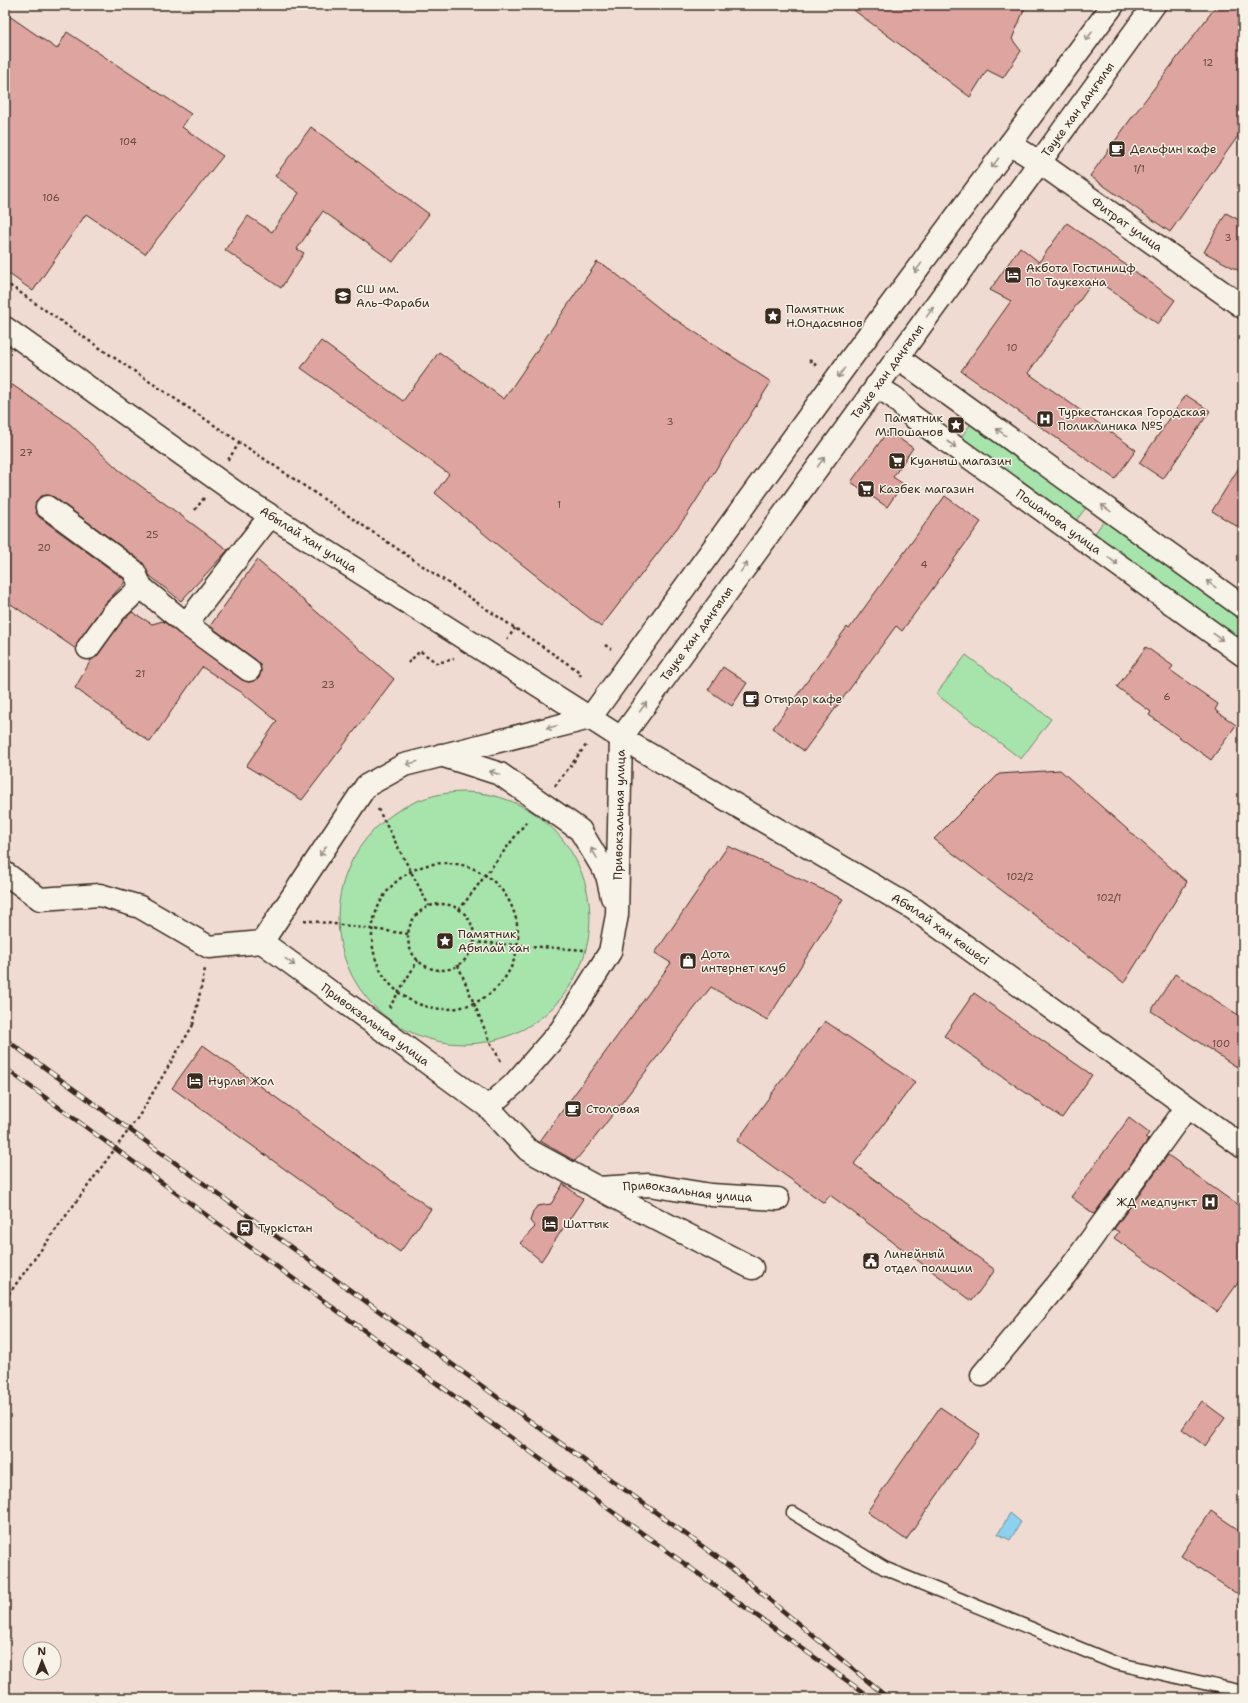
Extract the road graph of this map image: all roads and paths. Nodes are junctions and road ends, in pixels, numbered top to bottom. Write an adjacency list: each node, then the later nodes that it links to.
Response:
1 (1112, 5): 3 (street, one-way to 3)
2 (1154, 5): 4 (street, Тәуке хан даңғылы)
3 (1010, 144): 4 (street, Фитрат улица); 19 (street, one-way to 19)
4 (1039, 162): 6 (street, Фитрат улица); 8 (street, Тәуке хан даңғылы, one-way to 4)
5 (5, 282): 18 (path)
6 (1243, 307)
7 (5, 328): 11 (street, Абылай хан улица)
8 (897, 357): 9 (street, Тәуке хан даңғылы); 13 (street, one-way to 8)
9 (876, 386): 16 (street, Пошанова улица, one-way to 16); 20 (street, Тәуке хан даңғылы, one-way to 9)
10 (47, 507): 12 (street)
11 (270, 516): 14 (street); 19 (street, Абылай хан улица)
12 (141, 587): 14 (street); 15 (street)
13 (1243, 607)
14 (186, 624): 17 (street)
15 (88, 648)
16 (1243, 655)
17 (249, 670)
18 (581, 676)
19 (590, 718): 20 (street, Абылай хан улица); 21 (street, one-way to 21)
20 (620, 738): 26 (street, Привокзальная улица); 42 (street, Абылай хан көшесі)
21 (441, 756): 22 (street, one-way to 22); 26 (street, Привокзальная улица, one-way to 21)
22 (366, 786): 23 (path); 27 (street, one-way to 27)
23 (411, 872): 25 (path); 28 (path); 32 (path)
24 (5, 874): 33 (street)
25 (429, 906): 29 (path); 31 (path)
26 (617, 915): 34 (street, Привокзальная улица)
27 (278, 917): 28 (path); 30 (street)
28 (372, 929): 29 (path); 37 (path)
29 (409, 934): 35 (path)
30 (262, 942): 33 (street); 41 (street, Привокзальная улица, one-way to 41)
31 (473, 942): 32 (path); 36 (path)
32 (517, 946): 34 (path); 38 (path)
33 (209, 947): 47 (path, bridge)
34 (610, 952): 40 (street, Привокзальная улица)
35 (418, 960): 36 (path); 37 (path)
36 (458, 965): 38 (path)
37 (398, 992): 38 (path); 39 (path)
38 (474, 1003): 40 (path)
39 (386, 1013)
40 (514, 1084): 41 (street, Привокзальная улица)
41 (488, 1107): 44 (street, Привокзальная улица)
42 (1187, 1107): 43 (street, Абылай хан көшесі); 48 (street)
43 (1243, 1147)
44 (597, 1188): 45 (street, Привокзальная улица); 46 (street, Привокзальная улица)
45 (778, 1199)
46 (752, 1268)
47 (5, 1299)
48 (982, 1375)
49 (793, 1513): 50 (lane)
50 (1243, 1692)

